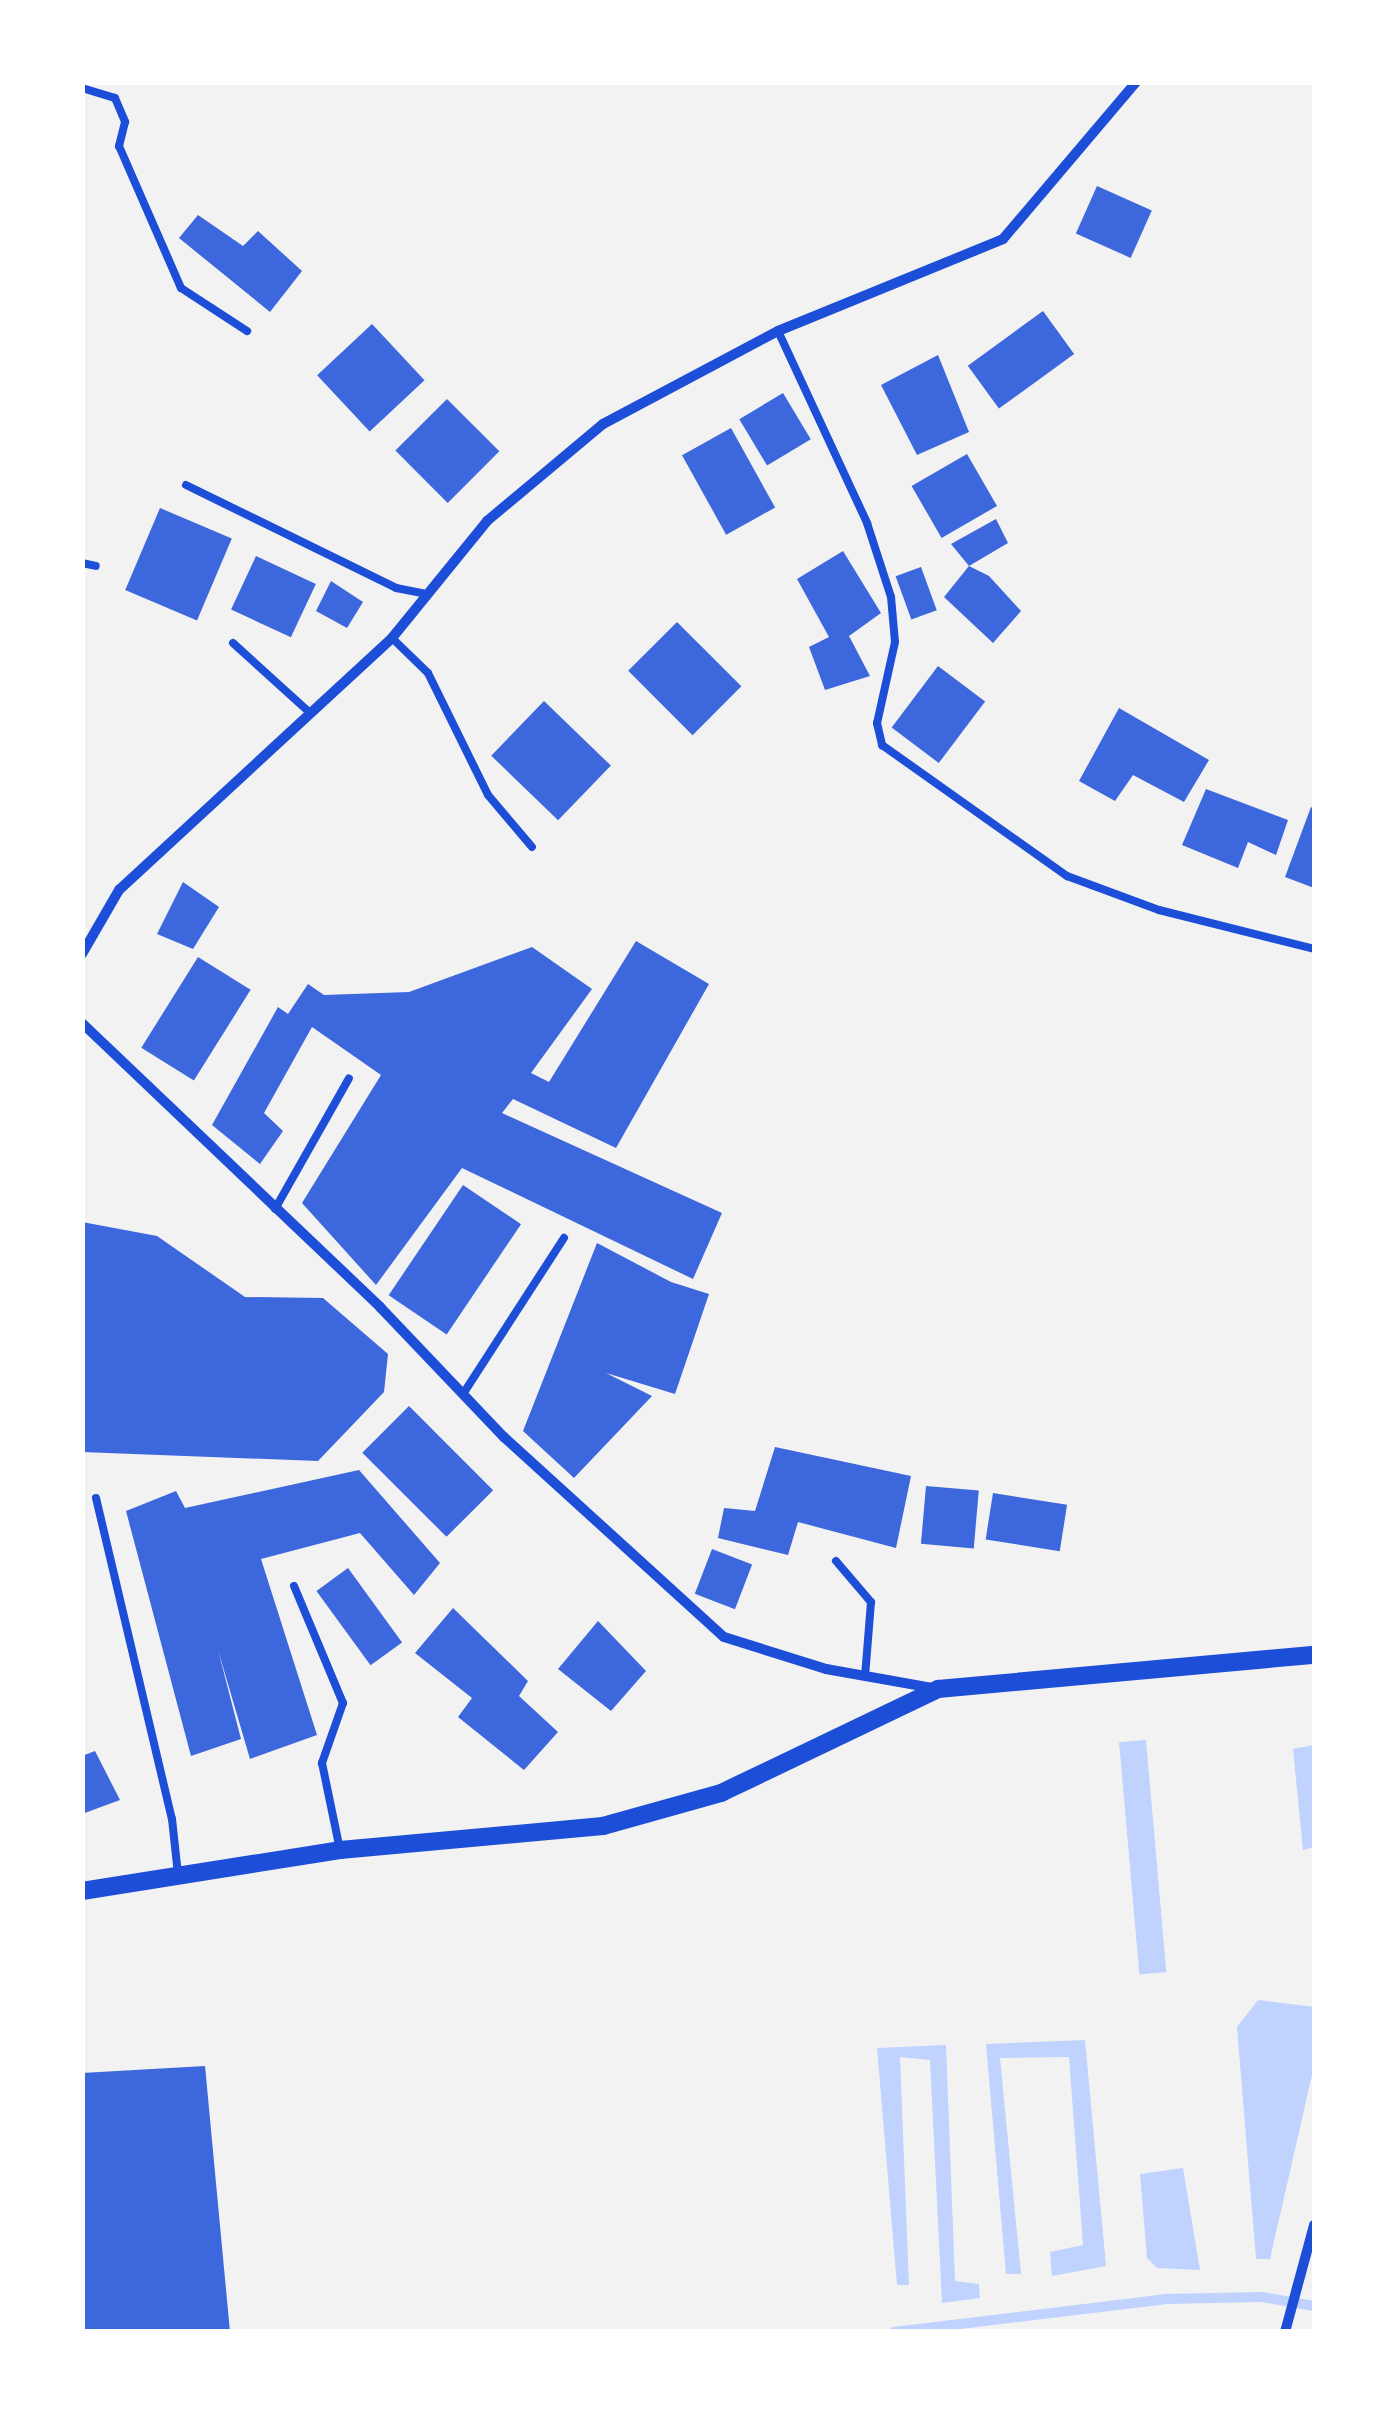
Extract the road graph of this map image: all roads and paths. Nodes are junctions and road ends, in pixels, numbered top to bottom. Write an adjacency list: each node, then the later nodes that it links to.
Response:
1 (1136, 82): 4 (street)
2 (82, 88): 3 (lane)
3 (247, 331)
4 (778, 331): 8 (street); 13 (lane)
5 (186, 485): 8 (lane)
6 (82, 563): 7 (lane)
7 (96, 566)
8 (428, 594): 9 (street)
9 (392, 638): 11 (street); 12 (lane)
10 (233, 643): 11 (lane)
11 (308, 711): 14 (street)
12 (532, 847)
13 (1314, 949)
14 (82, 954)
15 (82, 1023): 17 (street)
16 (349, 1078): 17 (lane)
17 (275, 1209): 19 (street)
18 (564, 1238): 19 (lane)
19 (463, 1394): 24 (street)
20 (96, 1498): 27 (lane)
21 (836, 1562): 24 (lane)
22 (294, 1586): 26 (lane)
23 (1314, 1655): 25 (street)
24 (865, 1676): 25 (street)
25 (938, 1689): 26 (street)
26 (340, 1850): 27 (street)
27 (178, 1874): 28 (street)
28 (82, 1891)
29 (1314, 2226): 30 (street)
30 (1285, 2332)

